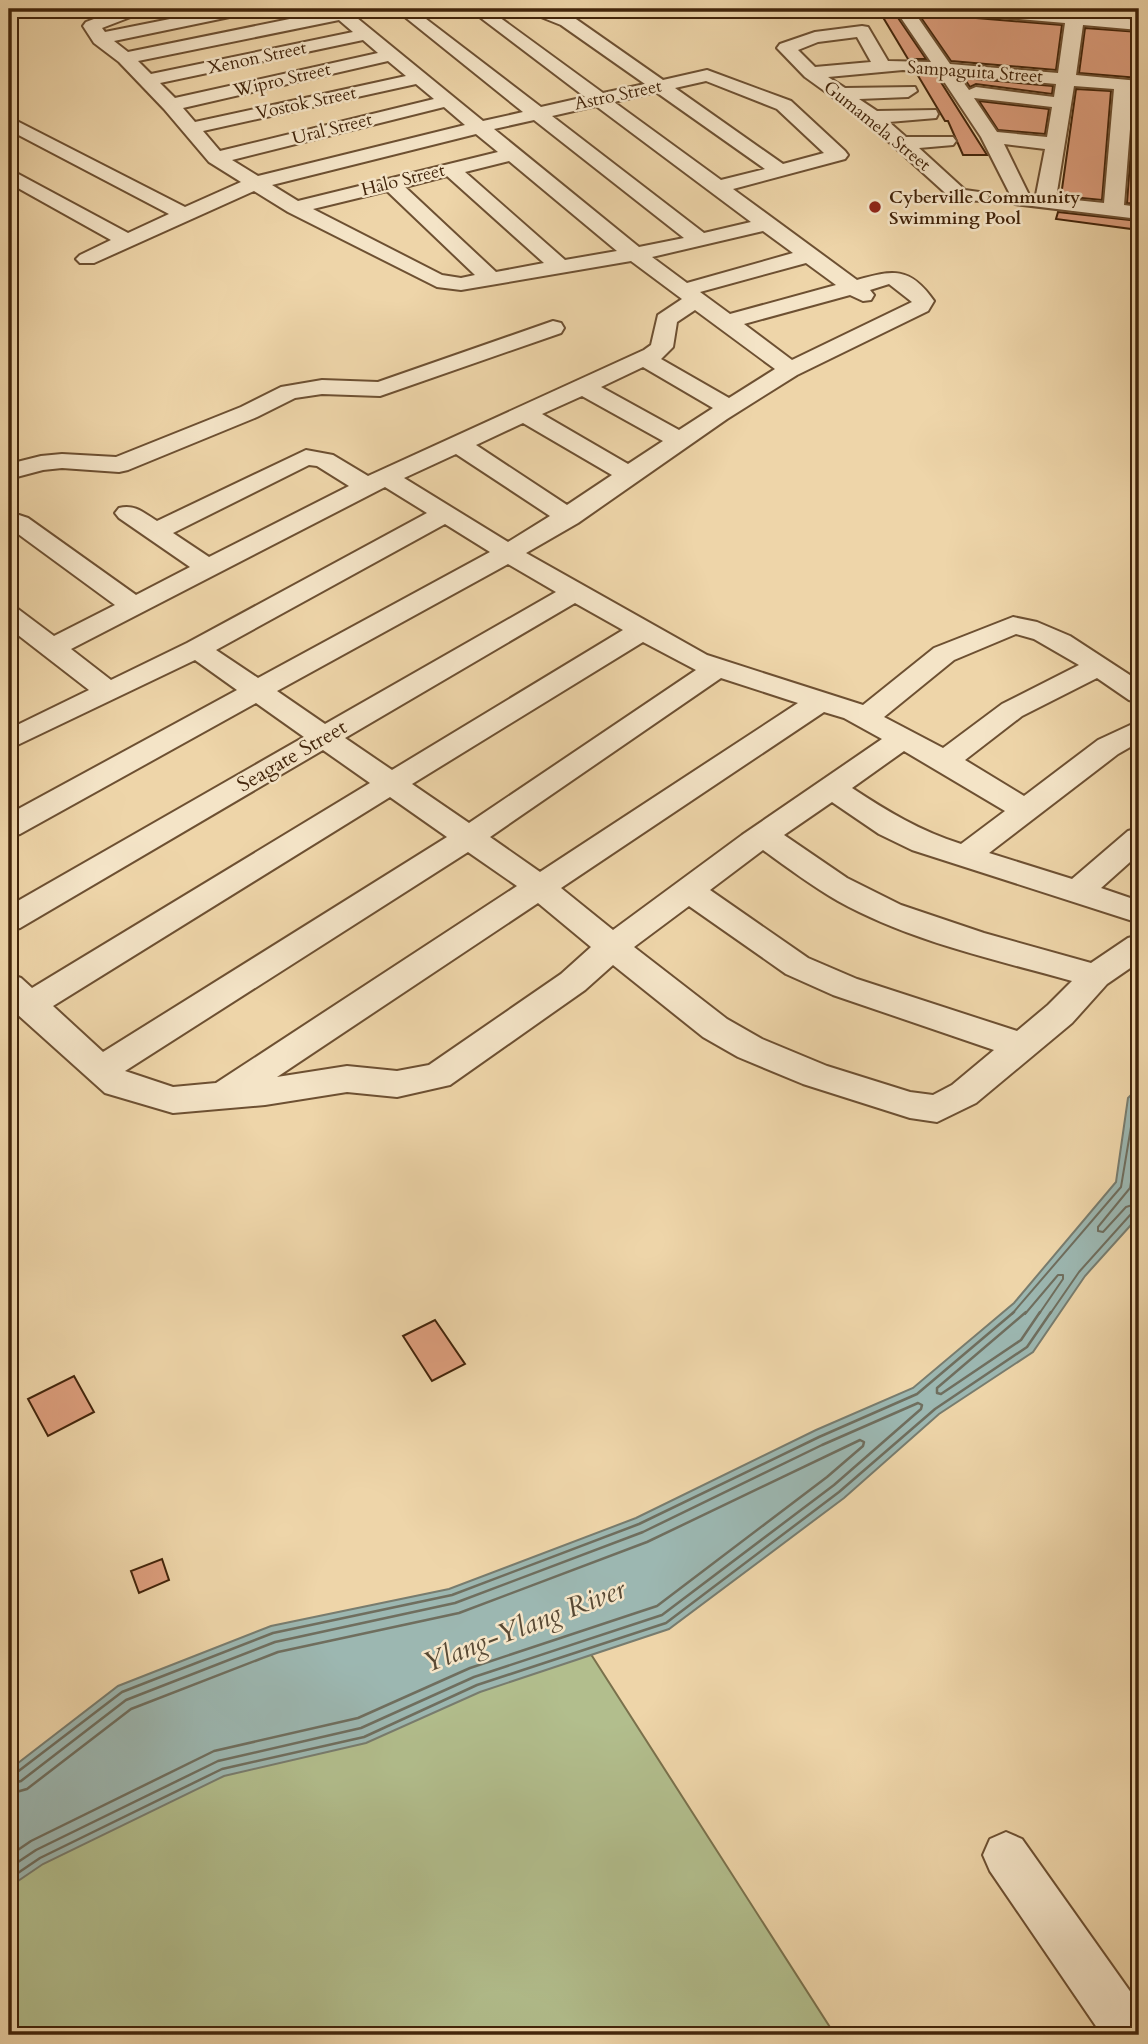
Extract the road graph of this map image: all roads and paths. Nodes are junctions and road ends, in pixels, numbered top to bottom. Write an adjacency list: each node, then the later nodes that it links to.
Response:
1 (135, 9): 13 (street)
2 (244, 9): 13 (street)
3 (404, 9): 36 (street)
4 (477, 9): 32 (street)
5 (537, 9): 28 (street)
6 (964, 9): 11 (street)
7 (339, 11): 12 (street); 19 (street)
8 (908, 15): 9 (street); 14 (street)
9 (939, 25)
10 (1139, 25): 11 (street)
11 (1071, 28): 15 (street); 20 (street)
12 (367, 34): 18 (street); 26 (street, Xenon Street)
13 (100, 39): 19 (street)
14 (928, 43): 16 (street); 22 (street)
15 (1139, 43)
16 (955, 46)
17 (1046, 54): 20 (street)
18 (393, 55): 24 (street); 35 (street, Wipro Street)
19 (125, 58): 26 (street)
20 (1077, 58): 25 (street)
21 (883, 67): 22 (street, Sampaguita Street); 23 (street, Sampaguita Street); 23 (street)
22 (945, 68): 25 (street, Sampaguita Street); 30 (street)
23 (818, 72): 31 (street, Gumamela Street)
24 (420, 78): 33 (street); 43 (street, Vostok Street)
25 (1064, 79): 27 (street, Sampaguita Street); 34 (street)
26 (146, 81): 35 (street)
27 (1132, 85): 61 (street)
28 (662, 86): 32 (street, Astro Street); 53 (street); 53 (street, Astro Street)
29 (908, 91): 31 (street)
30 (960, 91): 34 (street); 39 (street)
31 (841, 94): 38 (street, Gumamela Street)
32 (599, 99): 36 (street, Astro Street); 57 (street)
33 (448, 101): 42 (street); 49 (street, Ural Street)
34 (1061, 103): 47 (street)
35 (171, 105): 43 (street)
36 (538, 113): 42 (street, Astro Street); 65 (street)
37 (929, 114): 38 (street)
38 (873, 117): 46 (street, Gumamela Street)
39 (975, 117): 40 (street); 44 (street)
40 (1003, 119)
41 (9, 123): 63 (street)
42 (480, 127): 48 (street); 55 (street, Astro Street)
43 (192, 128): 49 (street)
44 (991, 137): 47 (street); 59 (street)
45 (946, 141): 46 (street)
46 (902, 143): 50 (street, Gumamela Street)
47 (1054, 144): 59 (street)
48 (513, 154): 52 (street, Halo Street); 67 (street)
49 (216, 158): 55 (street)
50 (928, 166): 51 (street); 58 (street, Gumamela Street)
51 (950, 166)
52 (450, 169): 56 (street, Halo Street); 70 (street)
53 (781, 171): 57 (street, Astro Street)
54 (9, 175): 66 (street)
55 (255, 183): 60 (street); 63 (street, Astro Street)
56 (390, 183): 60 (street, Halo Street); 71 (street)
57 (718, 187): 64 (street)
58 (979, 197)
59 (1045, 203): 61 (street)
60 (295, 208): 71 (street)
61 (1114, 211): 62 (street)
62 (1139, 213)
63 (185, 215): 66 (street, Astro Street)
64 (767, 224): 65 (street); 68 (street)
65 (698, 239): 67 (street)
66 (128, 241): 69 (street, Astro Street)
67 (633, 253): 70 (street); 73 (street)
68 (809, 255): 72 (street); 73 (street)
69 (88, 259)
70 (560, 265): 71 (street)
71 (491, 278)
72 (852, 287): 74 (street); 74 (street); 75 (street)
73 (691, 295): 75 (street); 77 (street)
74 (895, 319): 78 (street)
75 (727, 322): 78 (street)
76 (553, 328): 84 (street)
77 (645, 359): 79 (street); 80 (street)
78 (791, 370): 80 (street)
79 (583, 387): 81 (street); 82 (street)
80 (730, 408): 82 (street)
81 (524, 414): 83 (street); 85 (street)
82 (679, 440): 85 (street)
83 (458, 444): 86 (street); 89 (street)
84 (9, 472)
85 (629, 475): 89 (street)
86 (377, 482): 88 (street); 91 (street); 93 (street)
87 (128, 513): 91 (street)
88 (445, 514): 92 (street); 99 (street)
89 (569, 518): 92 (street)
90 (19, 523): 95 (street)
91 (157, 531): 93 (street)
92 (508, 553): 94 (street); 102 (street)
93 (208, 569): 95 (street)
94 (575, 592): 97 (street); 109 (street, Seagate Street)
95 (134, 606): 98 (street)
96 (9, 615): 98 (street)
97 (641, 631): 101 (street); 112 (street)
98 (52, 648): 103 (street)
99 (197, 649): 102 (street); 103 (street)
100 (1097, 667): 104 (street); 106 (street); 111 (street)
101 (717, 668): 105 (street); 117 (street)
102 (254, 690): 109 (street); 115 (street)
103 (107, 691): 107 (street)
104 (1139, 694)
105 (821, 701): 106 (street); 120 (street)
106 (866, 717): 110 (street)
107 (15, 728)
108 (1139, 730): 114 (street)
109 (323, 738): 112 (street); 124 (street, Seagate Street)
110 (904, 738): 111 (street); 113 (street)
111 (944, 761): 114 (street)
112 (390, 784): 117 (street); 128 (street)
113 (833, 789): 116 (street); 119 (street)
114 (1026, 810): 119 (street)
115 (9, 827)
116 (763, 835): 121 (street); 127 (street)
117 (468, 838): 120 (street); 130 (street)
118 (1139, 838): 122 (street)
119 (967, 855): 122 (street)
120 (540, 887): 126 (street); 131 (street)
121 (688, 890): 126 (street); 129 (street)
122 (1078, 891): 123 (street)
123 (1139, 912)
124 (9, 920)
125 (1139, 946): 127 (street)
126 (611, 947): 129 (street); 131 (street)
127 (1096, 976): 129 (street)
128 (19, 995): 130 (street)
129 (1022, 1046)
130 (102, 1070): 131 (street)
131 (223, 1096)
132 (1006, 1855): 133 (street)
133 (1132, 2035)

